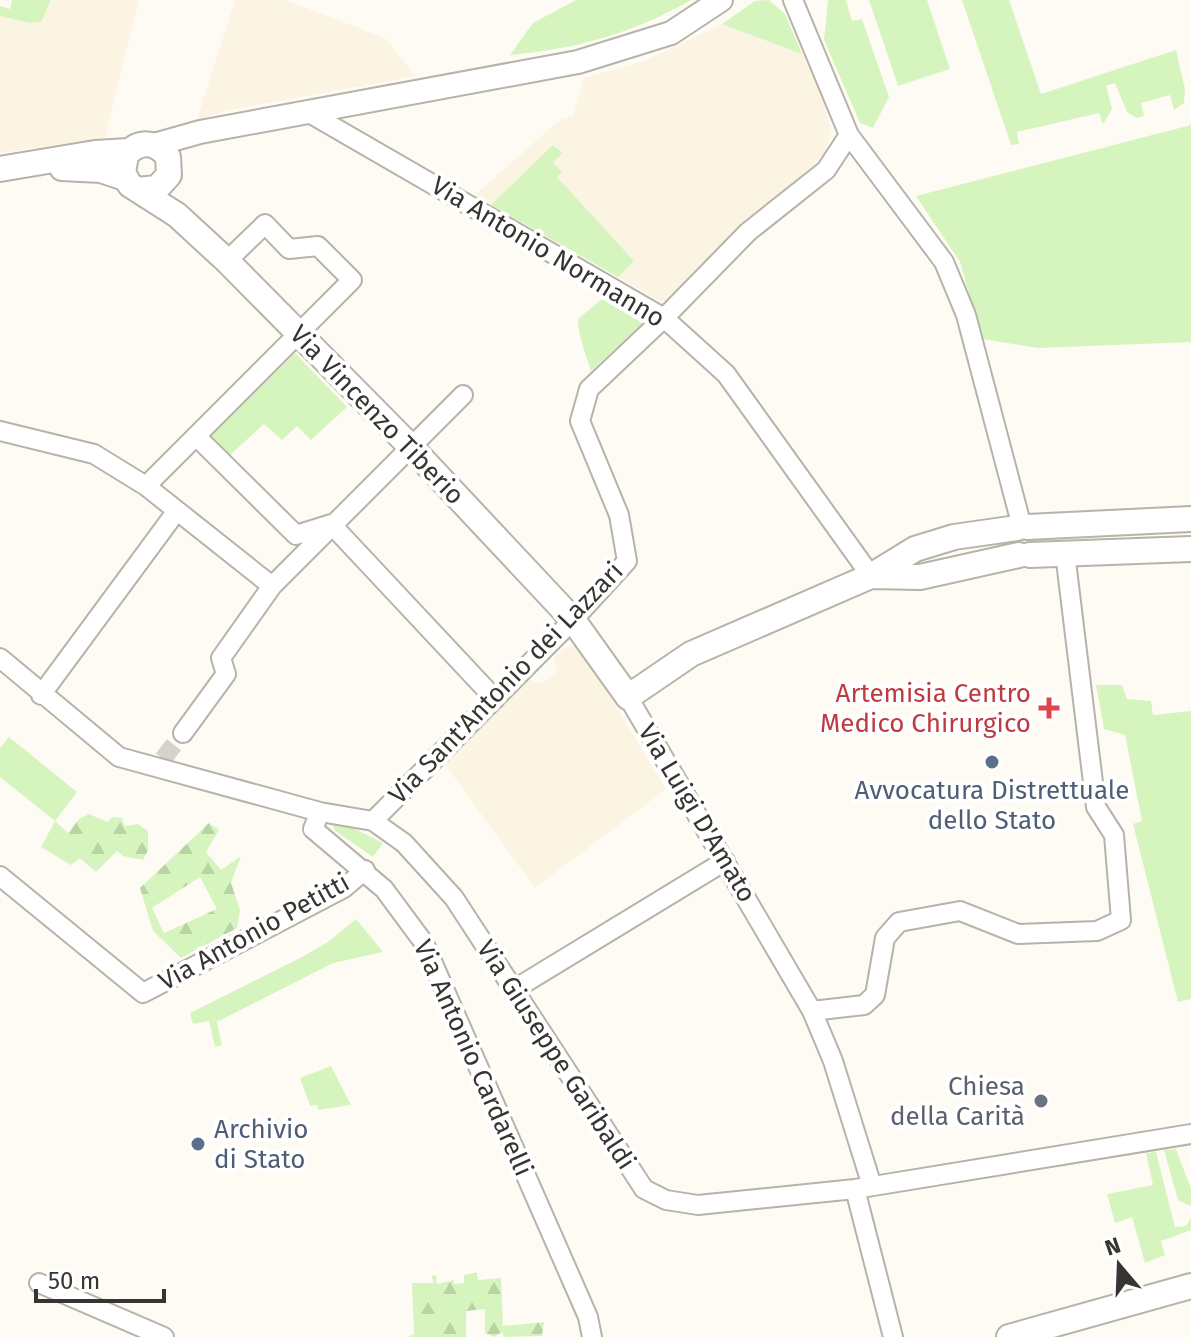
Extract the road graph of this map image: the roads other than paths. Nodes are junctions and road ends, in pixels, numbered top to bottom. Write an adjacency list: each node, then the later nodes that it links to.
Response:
1 (721, 0): 3 (street)
2 (793, 0): 5 (street)
3 (311, 114): 4 (street); 14 (street, Via Antonio Normanno)
4 (215, 131): 6 (street); 10 (street)
5 (849, 135): 14 (street, Via Sant'Antonio dei Lazzari); 24 (street)
6 (154, 145): 7 (main road); 10 (main road)
7 (129, 151): 8 (main road, Via Vincenzo Tiberio); 11 (main road)
8 (36, 165): 9 (main road, Via Vincenzo Tiberio); 11 (main road, Via Vincenzo Tiberio)
9 (0, 169)
10 (169, 171): 11 (main road); 12 (main road)
11 (132, 184): 12 (main road, Via Vincenzo Tiberio)
12 (177, 215): 13 (main road, Via Vincenzo Tiberio)
13 (227, 261): 15 (main road, Via Vincenzo Tiberio); 15 (street)
14 (664, 318): 28 (street, Via Antonio Normanno); 30 (street, Via Sant'Antonio dei Lazzari)
15 (296, 333): 18 (street); 19 (main road, Via Vincenzo Tiberio)
16 (463, 395): 19 (street)
17 (0, 431): 20 (street)
18 (197, 437): 20 (street); 23 (street)
19 (409, 445): 23 (street); 30 (main road, Via Vincenzo Tiberio)
20 (146, 486): 21 (street)
21 (176, 512): 29 (street); 32 (street)
22 (1191, 519): 24 (main road)
23 (331, 524): 29 (street); 34 (street)
24 (1022, 527): 27 (main road); 28 (main road)
25 (1191, 549): 26 (main road)
26 (1065, 553): 27 (main road); 42 (street)
27 (1024, 555): 28 (main road)
28 (871, 576): 33 (main road)
29 (272, 586): 35 (street)
30 (573, 620): 33 (main road, Via Luigi D'Amato); 34 (street, Via Sant'Antonio dei Lazzari)
31 (0, 658): 32 (street, Via Giuseppe Garibaldi)
32 (41, 695): 36 (street, Via Giuseppe Garibaldi)
33 (628, 697): 38 (street, Via Luigi D'Amato)
34 (495, 699): 37 (street, Via Sant'Antonio dei Lazzari)
35 (183, 733)
36 (320, 812): 37 (street, Via Giuseppe Garibaldi); 39 (street, Via Antonio Cardarelli)
37 (373, 821): 41 (street, Via Giuseppe Garibaldi)
38 (725, 861): 41 (street); 42 (street, Via Luigi D'Amato)
39 (365, 870): 40 (street, Via Antonio Petitti); 48 (street, Via Antonio Cardarelli)
40 (0, 876)
41 (513, 990): 44 (street, Via Giuseppe Garibaldi)
42 (812, 1011): 44 (street, Via Luigi D'Amato)
43 (1191, 1134): 44 (street, Via Giuseppe Garibaldi)
44 (864, 1188): 49 (street, Via Luigi D'Amato)
45 (39, 1283): 47 (street)
46 (1191, 1286): 50 (main road)
47 (164, 1337)
48 (592, 1337)
49 (893, 1337)
50 (1009, 1337)

